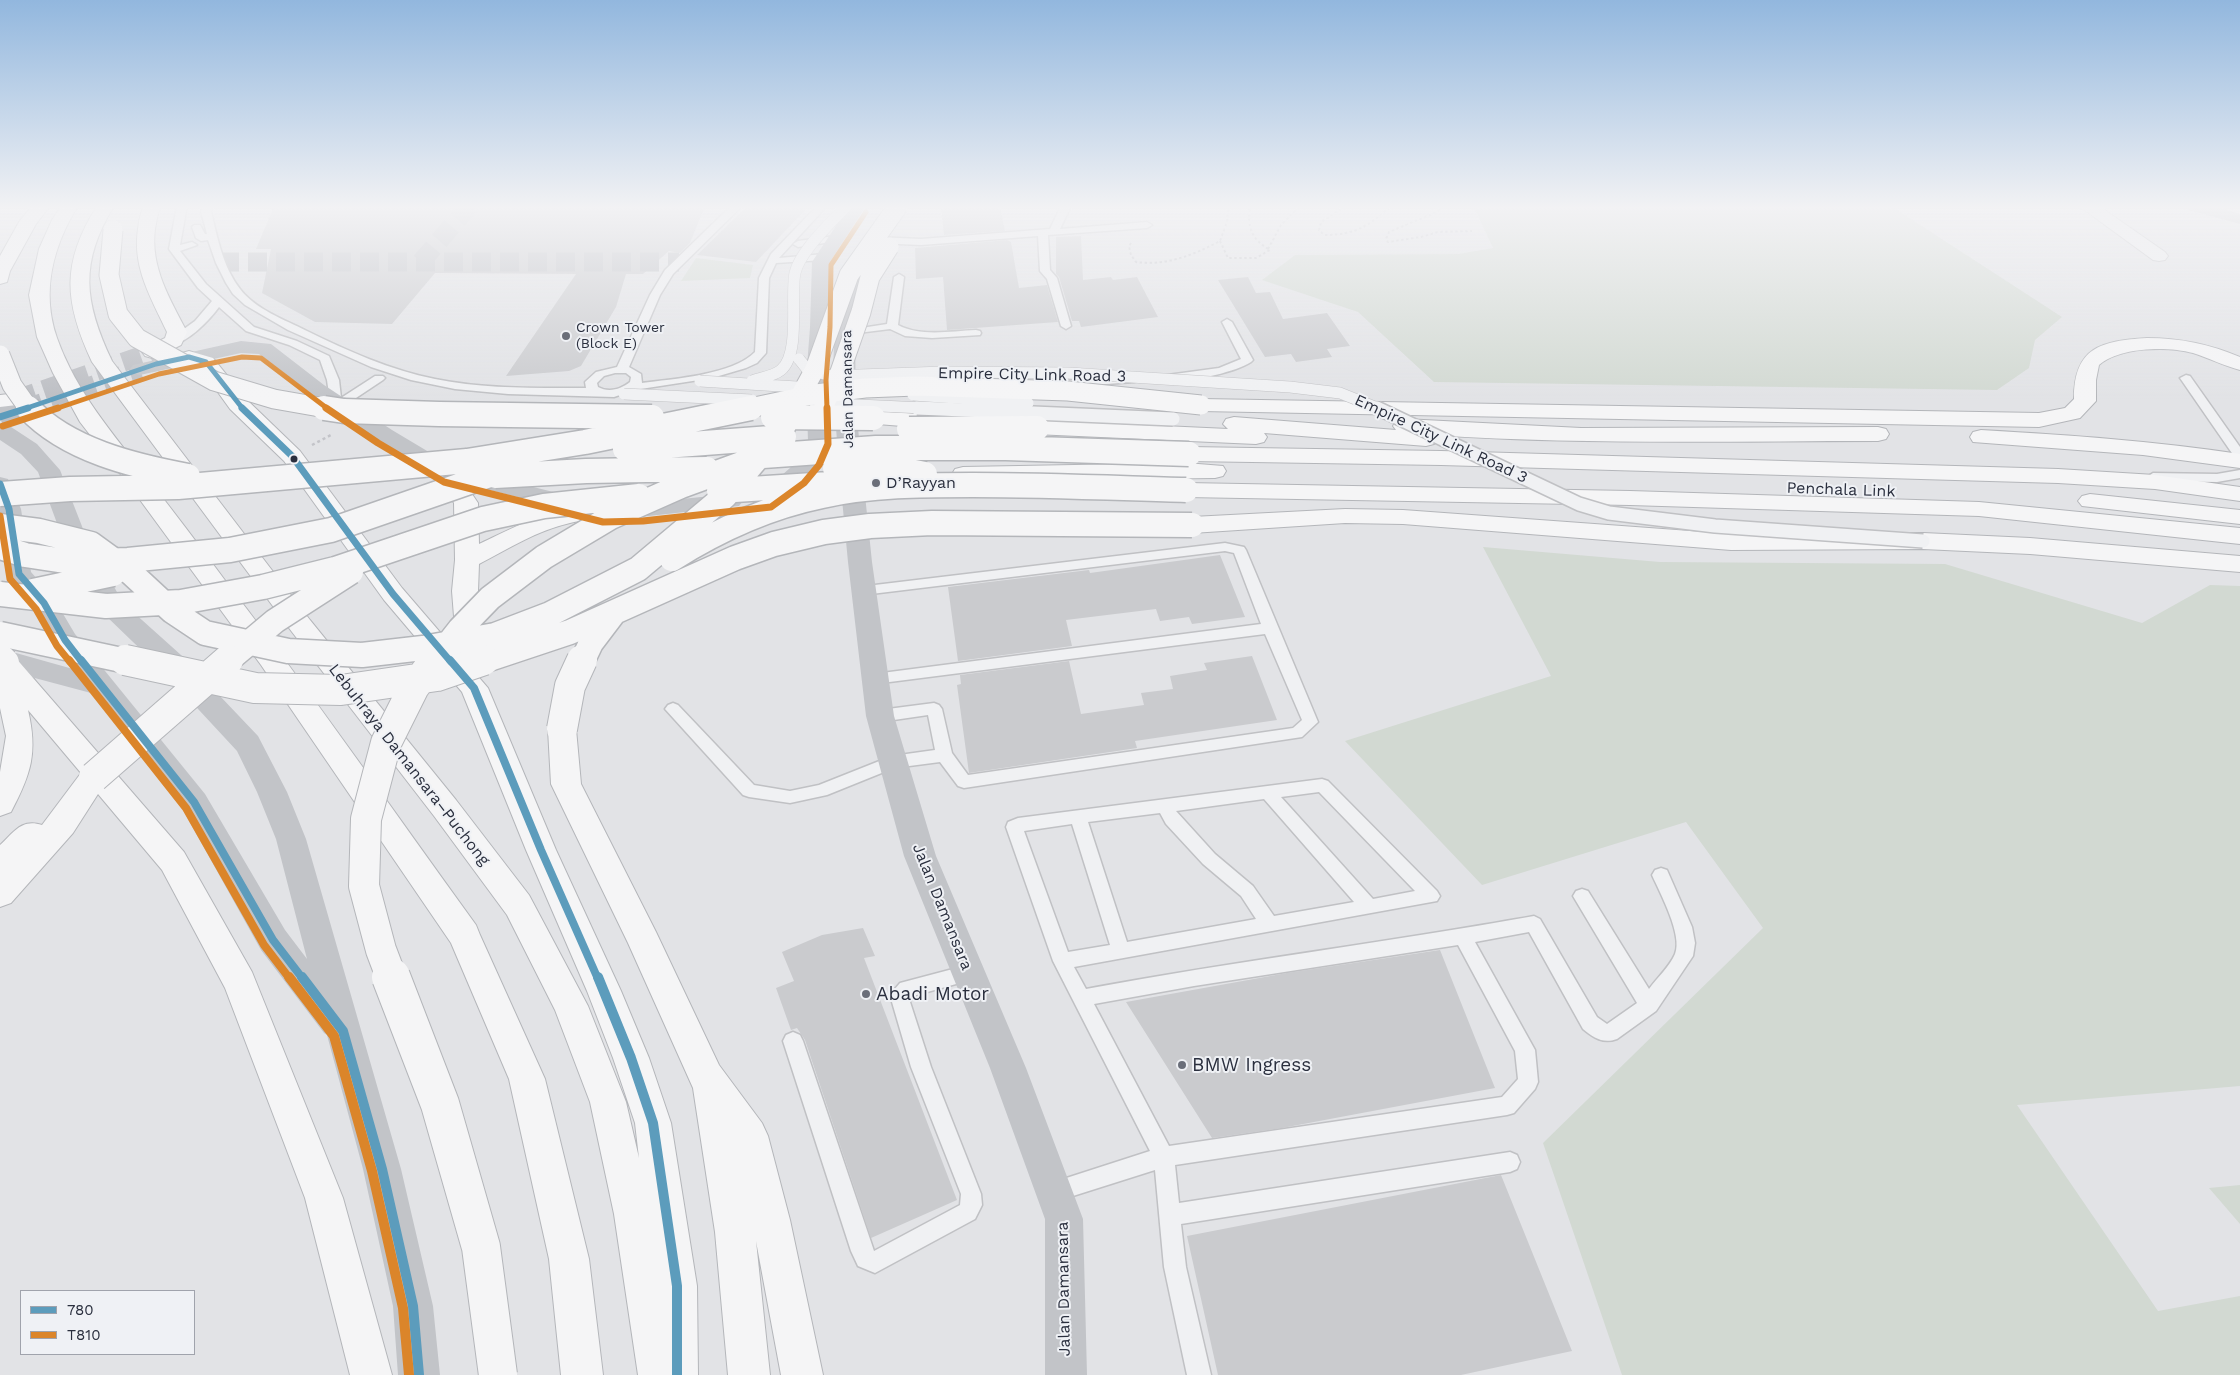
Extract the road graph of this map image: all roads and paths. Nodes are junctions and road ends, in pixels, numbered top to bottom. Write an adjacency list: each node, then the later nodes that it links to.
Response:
1 (44, 270): 114 (highway)
2 (80, 270): 115 (highway, Lebuhraya Damansara–Puchong)
3 (109, 270): 43 (highway, bridge)
4 (149, 270): 27 (highway)
5 (190, 270): 16 (lane)
6 (224, 270): 38 (lane)
7 (671, 270): 33 (lane)
8 (768, 270): 37 (lane)
9 (796, 270): 25 (lane, bridge)
10 (823, 270): 45 (street, Jalan Damansara)
11 (852, 270): 64 (highway, bridge)
12 (859, 270): 23 (street, Jalan Damansara)
13 (875, 270): 78 (highway, bridge)
14 (1045, 270): 21 (lane)
15 (899, 277): 20 (lane)
16 (218, 295): 17 (lane); 27 (lane)
17 (231, 312): 18 (lane); 24 (lane)
18 (256, 316)
19 (1227, 322): 41 (lane)
20 (892, 326): 22 (lane); 23 (lane)
21 (1066, 326)
22 (976, 332)
23 (845, 333): 41 (street, Jalan Damansara)
24 (291, 339): 26 (lane); 29 (lane)
25 (792, 340): 37 (lane, bridge); 66 (lane, Empire City Link Road 3, bridge)
26 (242, 348): 27 (street); 39 (street)
27 (182, 349): 31 (street); 48 (highway)
28 (0, 355): 52 (highway, bridge)
29 (324, 358): 30 (lane); 39 (lane)
30 (341, 359)
31 (146, 361)
32 (2240, 364): 40 (highway, bridge)
33 (622, 369): 37 (lane); 38 (lane)
34 (378, 378): 39 (lane)
35 (2186, 378): 47 (lane)
36 (700, 381): 46 (lane, bridge)
37 (626, 391): 38 (lane); 46 (lane, bridge)
38 (596, 392)
39 (338, 403): 42 (street)
40 (1201, 405): 47 (highway, bridge); 57 (highway, bridge)
41 (845, 409): 56 (street, Jalan Damansara)
42 (363, 418): 48 (path); 51 (street)
43 (1037, 428): 46 (highway); 69 (highway, bridge)
44 (0, 430): 104 (street)
45 (819, 441): 56 (street, Jalan Damansara); 59 (street)
46 (1183, 444): 49 (highway); 50 (highway); 50 (highway); 52 (highway); 113 (highway, bridge)
47 (2238, 453)
48 (292, 456): 82 (highway)
49 (1701, 466): 50 (highway, Penchala Link); 54 (highway, Penchala Link)
50 (1441, 468): 60 (highway, bridge); 63 (highway, Penchala Link)
51 (446, 472): 62 (street); 71 (highway)
52 (925, 474): 70 (highway, bridge)
53 (2240, 474): 54 (lane)
54 (2064, 476): 58 (highway, Penchala Link)
55 (0, 484): 73 (street)
56 (852, 488): 59 (street); 74 (street, Jalan Damansara)
57 (0, 494)
58 (2240, 494)
59 (769, 497): 62 (street)
60 (1630, 498): 61 (highway); 106 (highway, bridge)
61 (1979, 509): 65 (highway); 68 (highway)
62 (604, 512): 71 (highway)
63 (2240, 517)
64 (0, 526)
65 (2240, 536)
66 (1923, 540): 72 (highway); 78 (highway, bridge)
67 (0, 547): 69 (highway, bridge)
68 (2240, 548)
69 (230, 550): 76 (highway, bridge)
70 (378, 556): 75 (highway, bridge); 87 (highway, bridge)
71 (467, 560): 82 (highway)
72 (2240, 564)
73 (9, 572): 81 (street)
74 (863, 590): 77 (lane); 80 (street, Jalan Damansara)
75 (0, 594)
76 (0, 600)
77 (1270, 628): 80 (lane); 85 (lane)
78 (570, 632): 79 (highway, bridge)
79 (1, 655): 81 (street); 89 (highway); 111 (highway)
80 (874, 679): 84 (street, Jalan Damansara)
81 (101, 686): 104 (street)
82 (474, 688): 116 (highway)
83 (673, 709): 86 (lane)
84 (880, 716): 85 (lane); 86 (street, Jalan Damansara)
85 (944, 755): 86 (lane)
86 (892, 762): 101 (street, Jalan Damansara)
87 (94, 777): 92 (highway); 94 (highway)
88 (1267, 792): 90 (lane); 96 (lane); 96 (lane)
89 (0, 804)
90 (1164, 806): 91 (lane); 97 (lane)
91 (1078, 817): 99 (lane); 100 (lane)
92 (0, 864)
93 (1661, 875): 103 (lane)
94 (0, 894)
95 (1582, 896): 103 (lane)
96 (1369, 907): 97 (lane)
97 (1270, 925): 99 (lane)
98 (1463, 938): 102 (lane); 103 (lane); 107 (lane)
99 (1121, 951): 100 (lane)
100 (1062, 961): 102 (lane)
101 (968, 973): 105 (lane); 109 (street, Jalan Damansara)
102 (1082, 998): 107 (lane)
103 (1649, 1005)
104 (343, 1031): 112 (street)
105 (793, 1041)
106 (706, 1077): 117 (highway); 118 (highway)
107 (1164, 1157): 109 (lane); 110 (lane)
108 (1510, 1162): 110 (lane)
109 (1054, 1192): 119 (street, Jalan Damansara)
110 (1170, 1214): 120 (lane)
111 (371, 1375)
112 (420, 1375)
113 (498, 1375)
114 (582, 1375)
115 (659, 1375)
116 (677, 1375)
117 (749, 1375)
118 (802, 1375)
119 (1066, 1375)
120 (1199, 1375)

